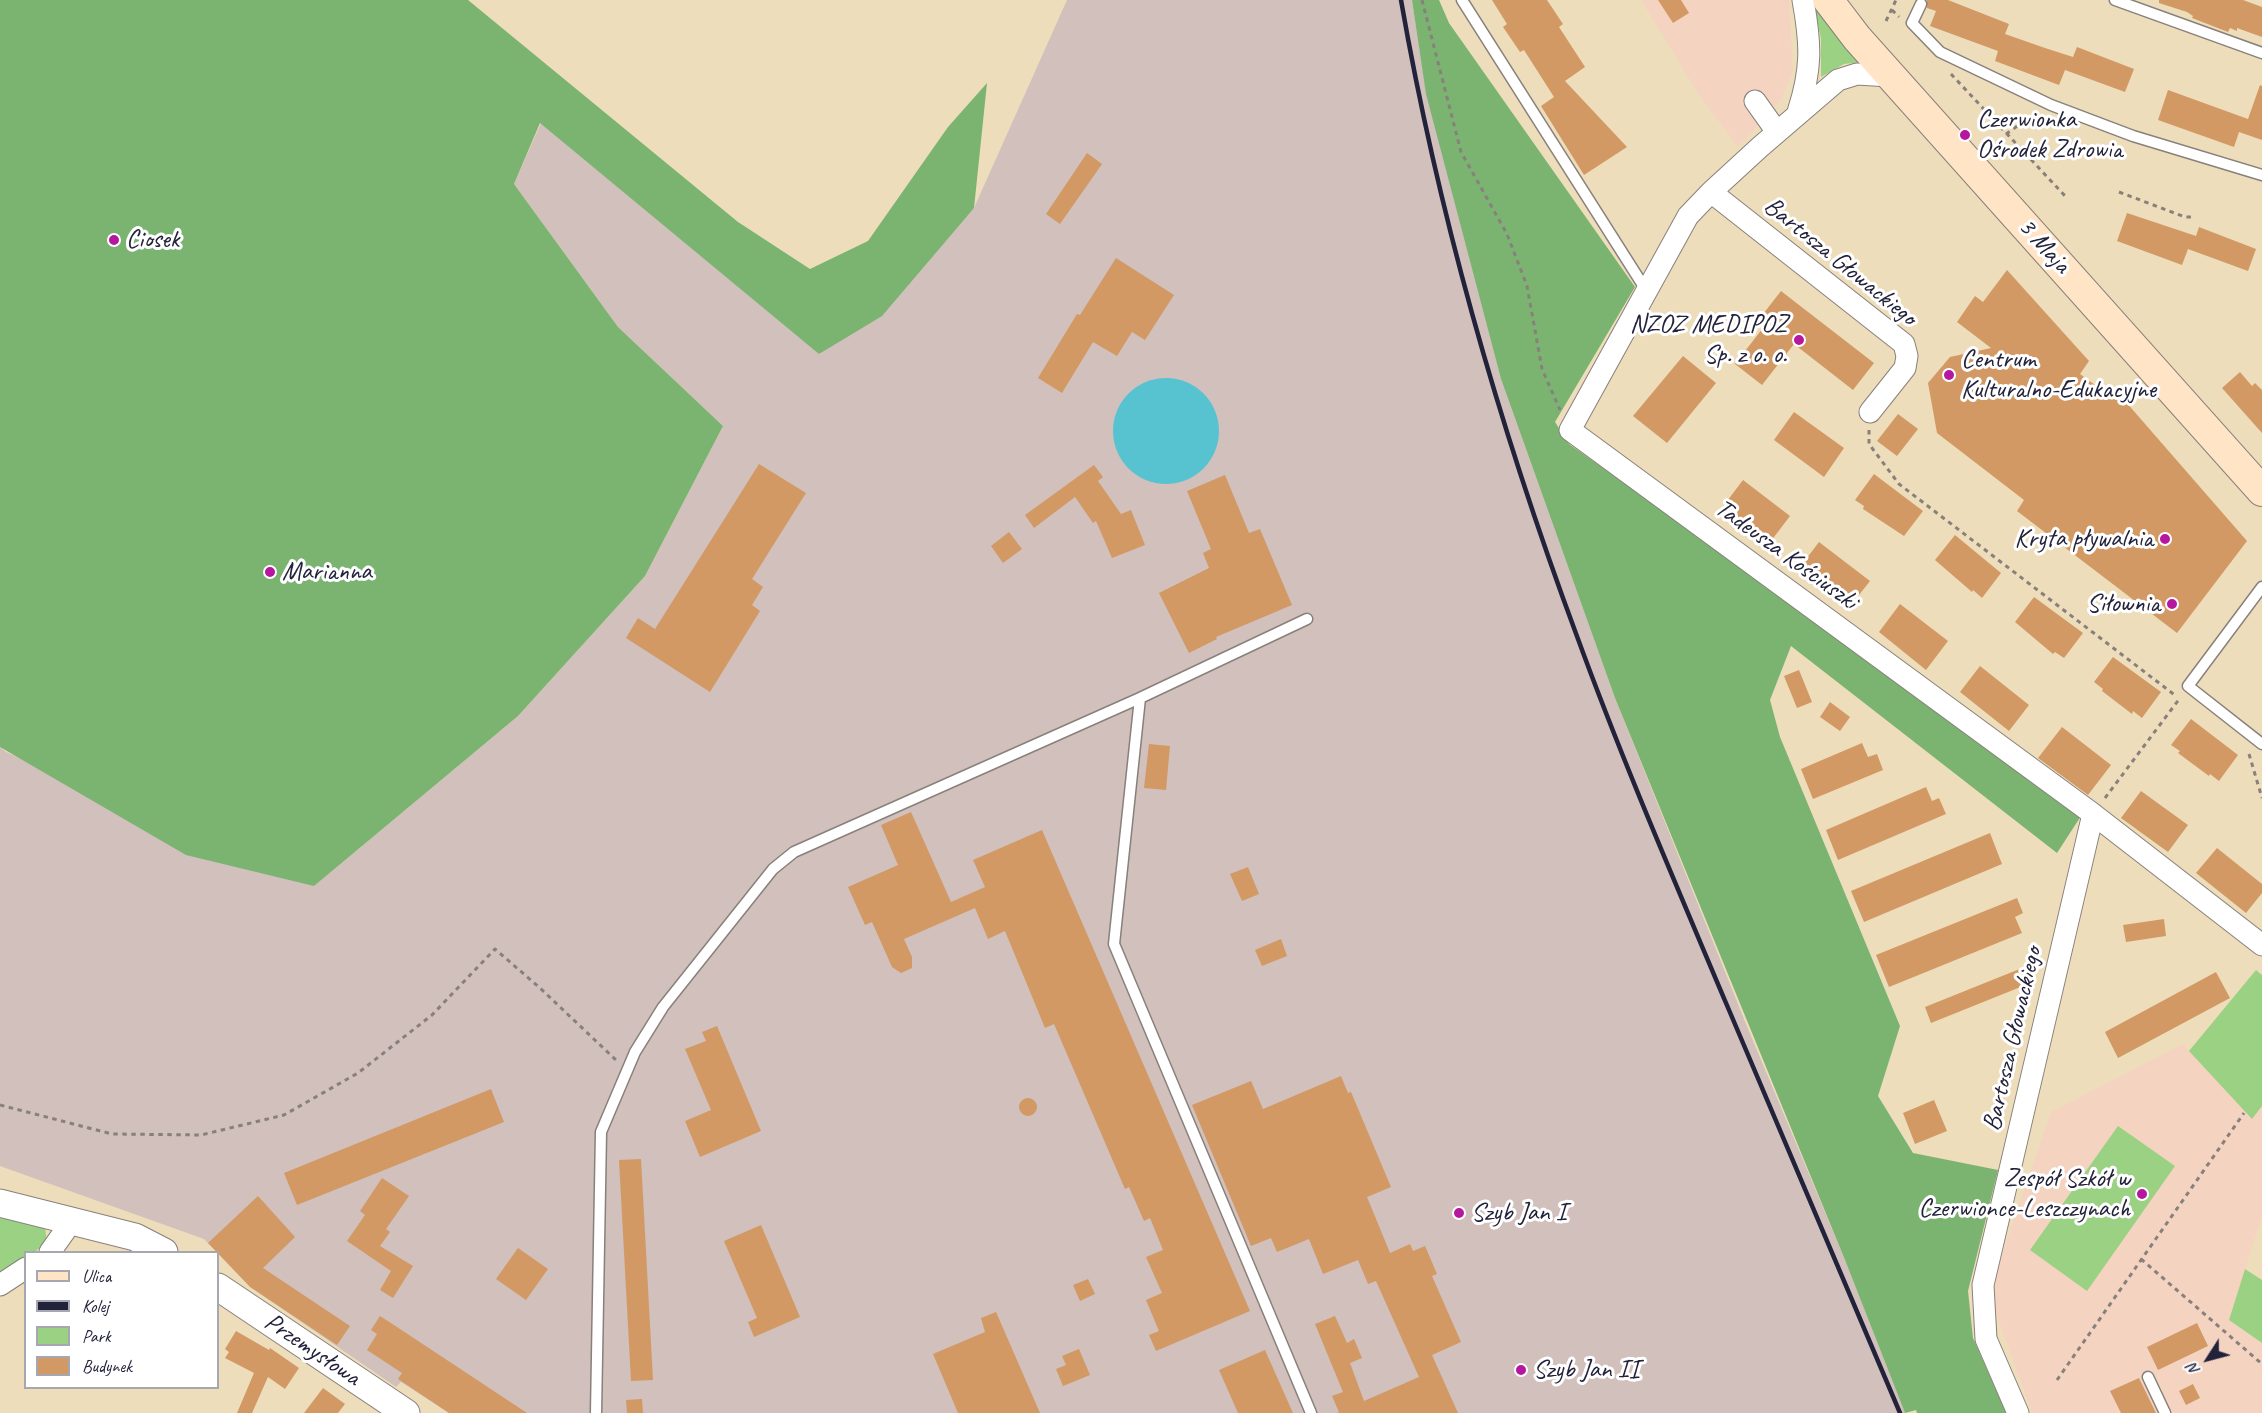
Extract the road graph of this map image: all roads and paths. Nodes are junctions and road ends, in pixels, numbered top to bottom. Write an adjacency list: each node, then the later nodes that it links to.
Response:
1 (1422, 0): 26 (path)
2 (1462, 0): 24 (lane)
3 (1803, 0): 16 (street)
4 (1828, 0): 13 (main road, 3 Maja)
5 (1896, 0): 8 (path)
6 (2115, 0): 11 (lane)
7 (1921, 4): 15 (lane)
8 (1892, 10): 9 (path); 10 (path)
9 (1901, 20)
10 (1886, 21)
11 (2262, 53)
12 (1947, 70): 18 (path)
13 (1890, 76): 16 (street); 27 (main road, 3 Maja)
14 (1755, 101): 17 (street)
15 (2051, 105): 18 (path); 19 (lane)
16 (1798, 113): 17 (street)
17 (1777, 132): 20 (street)
18 (2006, 135): 22 (path)
19 (2262, 175)
20 (1711, 192): 24 (street); 25 (street, Bartosza Głowackiego)
21 (2119, 192): 23 (path)
22 (2066, 197)
23 (2192, 217)
24 (1646, 290): 26 (street)
25 (1870, 412): 32 (path)
26 (1570, 430): 37 (street, Tadeusza Kościuszki)
27 (2262, 491)
28 (2262, 587): 30 (lane)
29 (1307, 619): 31 (lane)
30 (2188, 686): 32 (path); 34 (lane)
31 (1140, 698): 39 (lane); 55 (lane)
32 (2179, 698): 33 (path); 37 (path)
33 (2188, 705)
34 (2262, 744)
35 (2249, 751): 36 (path)
36 (2262, 798)
37 (2093, 814): 38 (street, Tadeusza Kościuszki); 56 (street, Bartosza Głowackiego)
38 (2262, 945)
39 (627, 1071): 40 (path); 54 (lane)
40 (0, 1105)
41 (2244, 1113): 46 (path)
42 (0, 1203): 43 (street)
43 (72, 1221): 44 (street); 45 (street)
44 (51, 1251)
45 (162, 1251)
46 (2141, 1259): 50 (path); 52 (path)
47 (24, 1269): 48 (street)
48 (0, 1285)
49 (219, 1288): 53 (street, Przemysłowa)
50 (2262, 1364)
51 (2148, 1377): 57 (lane)
52 (2056, 1380)
53 (406, 1413)
54 (596, 1413)
55 (1311, 1413)
56 (2018, 1413)
57 (2165, 1413)

